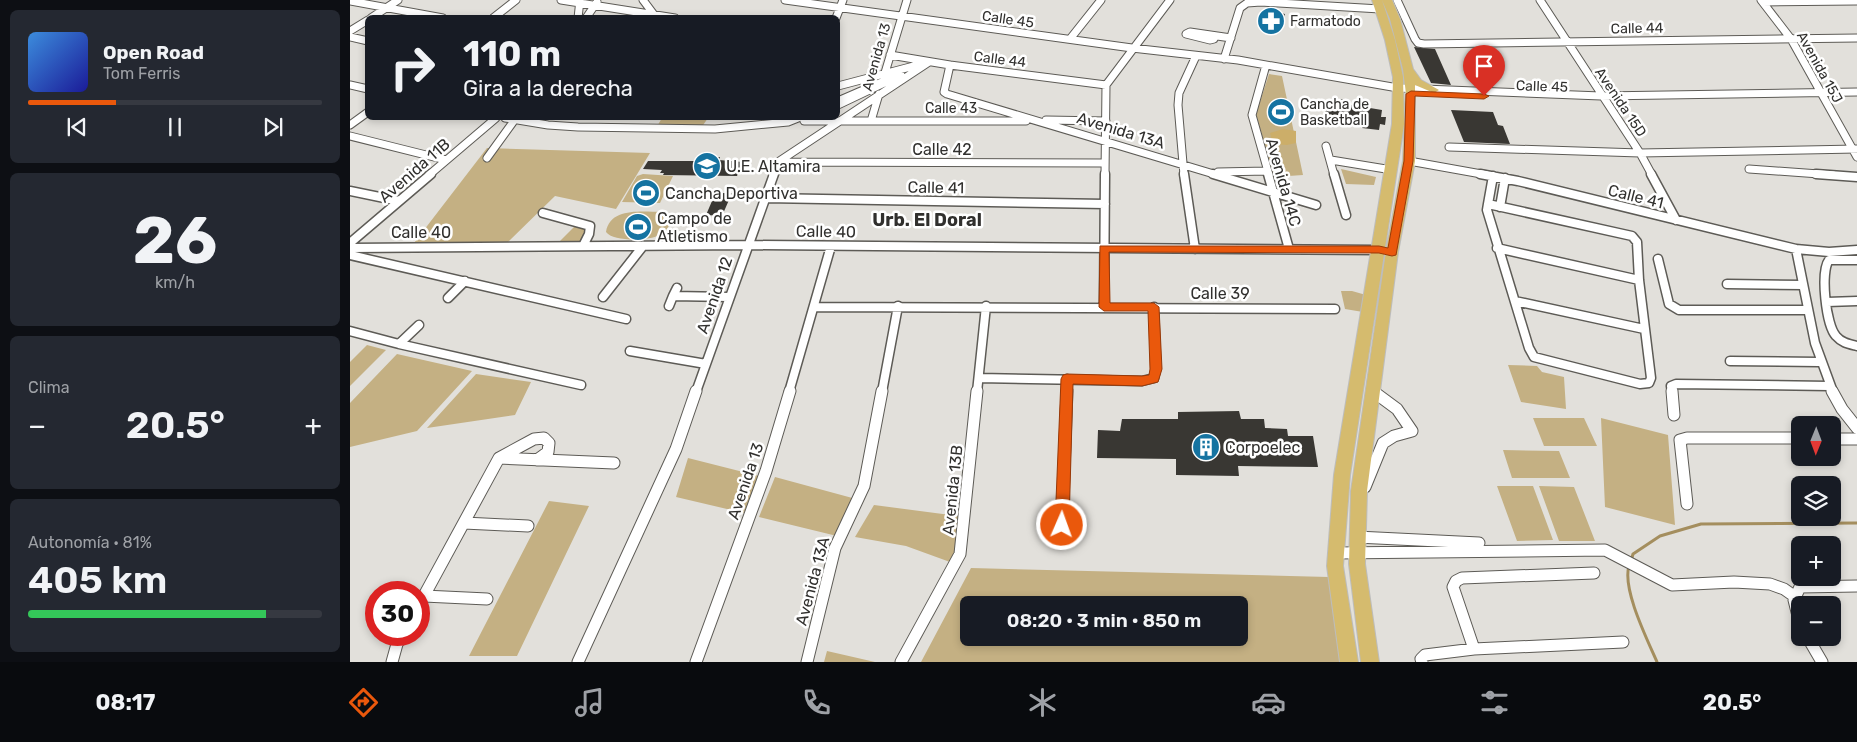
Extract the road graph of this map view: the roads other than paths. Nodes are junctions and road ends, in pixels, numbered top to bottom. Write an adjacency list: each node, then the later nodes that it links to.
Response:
1 (398, 0): 20 (street)
2 (516, 0): 24 (street)
3 (561, 0): 18 (street)
4 (580, 0): 25 (street)
5 (587, 0): 26 (street)
6 (643, 0): 28 (street)
7 (785, 0): 21 (street, Calle 45)
8 (843, 0): 21 (street)
9 (907, 0): 31 (street, Avenida 13)
10 (1101, 0): 40 (street)
11 (1170, 0): 42 (street)
12 (1387, 0): 49 (main road)
13 (1398, 0): 41 (street, Calle 44)
14 (1540, 0): 41 (street, Avenida 15D)
15 (350, 1): 20 (street)
16 (1762, 1): 17 (street); 38 (street, Avenida 15J)
17 (1857, 1)
18 (597, 3): 27 (street); 29 (street)
19 (1378, 5): 36 (street); 55 (main road)
20 (387, 7): 22 (street); 23 (street)
21 (840, 8): 30 (street); 31 (street, Calle 45)
22 (375, 15)
23 (428, 15)
24 (497, 15)
25 (578, 15)
26 (586, 15)
27 (588, 15)
28 (654, 15)
29 (659, 15)
30 (837, 15)
31 (902, 17): 40 (street, Calle 45); 43 (street, Avenida 13)
32 (365, 22): 33 (street)
33 (350, 31)
34 (1215, 36): 36 (street)
35 (350, 37): 39 (street)
36 (1231, 38): 45 (street)
37 (1857, 38): 38 (street, Calle 44)
38 (1791, 39): 41 (street, Calle 44); 57 (street, Avenida 15J)
39 (365, 40)
40 (1070, 40): 42 (street, Calle 45)
41 (1567, 42): 59 (street, Avenida 15D)
42 (1132, 48): 44 (street, Calle 45); 52 (street)
43 (890, 55): 46 (street, Calle 44); 70 (street, Avenida 13)
44 (1196, 56): 45 (street, Calle 45); 90 (street)
45 (1227, 60): 48 (street, Calle 45)
46 (929, 62): 47 (street, Calle 44); 51 (street); 60 (street); 61 (street); 85 (street)
47 (950, 65): 52 (street, Calle 44); 99 (street, Avenida 13A)
48 (1265, 66): 55 (street, Calle 45); 89 (street, Avenida 14C)
49 (1408, 70): 54 (main road); 55 (main road)
50 (350, 85): 53 (street)
51 (840, 85)
52 (1106, 86): 71 (street)
53 (365, 88)
54 (1434, 90): 55 (street, Calle 45); 59 (street, Calle 45)
55 (1404, 91): 59 (street, Calle 45); 84 (main road); 88 (main road)
56 (1857, 92): 57 (street, Calle 45)
57 (1821, 95): 58 (street, Calle 45); 59 (street, Calle 45); 78 (street, Avenida 15J)
58 (1857, 97)
59 (1603, 98): 79 (street, Avenida 15D)
60 (840, 100)
61 (840, 104)
62 (365, 114): 72 (street)
63 (494, 120): 82 (street, Avenida 11B)
64 (515, 120): 81 (street)
65 (525, 120): 73 (street)
66 (584, 120): 73 (street)
67 (655, 120): 74 (street)
68 (793, 120): 74 (street)
69 (806, 120): 70 (street, Calle 43)
70 (871, 121): 71 (street, Calle 43)
71 (1106, 121): 86 (street)
72 (350, 125)
73 (580, 127): 74 (street)
74 (651, 128)
75 (350, 136): 82 (street)
76 (1326, 146): 83 (street)
77 (1449, 147): 79 (street)
78 (1855, 149): 79 (street); 80 (street, Avenida 15J)
79 (1640, 153): 103 (street, Avenida 15D)
80 (1857, 157)
81 (488, 158)
82 (446, 160): 96 (street, Avenida 11B)
83 (1331, 160): 88 (street); 102 (street)
84 (1408, 161): 91 (street, Calle 41); 116 (main road)
85 (778, 162): 86 (street, Calle 42); 95 (street, Avenida 12)
86 (1105, 163): 97 (street)
87 (1749, 169): 92 (street)
88 (1392, 170): 116 (main road)
89 (1267, 171): 90 (street); 113 (street, Avenida 14C)
90 (1184, 172): 112 (street)
91 (1493, 176): 93 (street, Calle 41); 98 (street)
92 (1857, 177)
93 (1505, 178): 100 (street); 103 (street, Calle 41)
94 (350, 191): 96 (street)
95 (766, 198): 97 (street, Calle 41); 105 (street, Avenida 12)
96 (399, 201): 104 (street, Avenida 11B)
97 (1105, 204): 110 (street)
98 (1487, 204): 100 (street); 111 (street)
99 (1316, 205)
100 (1500, 207): 120 (street)
101 (543, 213): 106 (street)
102 (1346, 215)
103 (1676, 220): 114 (street, Calle 41)
104 (350, 243)
105 (747, 245): 107 (street, Calle 40); 108 (street, Calle 40); 124 (street, Avenida 12)
106 (583, 246): 107 (street, Calle 40); 109 (street, Calle 40)
107 (643, 246): 126 (street)
108 (831, 246): 110 (street, Calle 40); 133 (street, Avenida 13)
109 (350, 248)
110 (1104, 248): 112 (street, Calle 40); 134 (street)
111 (1497, 248): 120 (street); 127 (street)
112 (1195, 249): 113 (street, Calle 40)
113 (1289, 249): 116 (street, Calle 40)
114 (1796, 249): 115 (street, Calle 41); 123 (street)
115 (1857, 250)
116 (1386, 251): 154 (main road); 170 (main road)
117 (350, 255): 121 (street)
118 (1658, 258): 137 (street)
119 (1857, 260): 129 (street)
120 (1639, 280): 142 (street)
121 (465, 281): 125 (street); 138 (street)
122 (1727, 284): 123 (street)
123 (1803, 285): 137 (street)
124 (730, 297): 130 (street); 149 (street, Avenida 12)
125 (448, 298)
126 (603, 298)
127 (1515, 301): 142 (street); 142 (street)
128 (1857, 301): 129 (street)
129 (1827, 302): 140 (street)
130 (669, 306)
131 (898, 306): 132 (street); 133 (street); 186 (street, Avenida 13A)
132 (986, 306): 134 (street); 150 (street, Avenida 13B)
133 (815, 307): 185 (street, Avenida 13)
134 (1104, 307): 135 (street, Calle 39)
135 (1154, 307): 136 (street, Calle 39); 151 (street)
136 (1335, 309)
137 (1808, 310): 139 (street)
138 (626, 319)
139 (1810, 321): 140 (street); 148 (street)
140 (1828, 324): 145 (street)
141 (419, 325): 144 (street)
142 (1644, 329)
143 (350, 331): 144 (street)
144 (399, 344): 152 (street)
145 (1857, 346)
146 (630, 351): 149 (street)
147 (1730, 361): 148 (street)
148 (1819, 362): 153 (street)
149 (706, 364): 184 (street, Avenida 12)
150 (979, 378): 151 (street); 187 (street, Avenida 13B)
151 (1067, 379): 166 (street)
152 (581, 385)
153 (1829, 386): 155 (street); 156 (street)
154 (1374, 392): 164 (main road); 164 (street)
155 (1674, 414)
156 (1857, 428)
157 (1791, 438): 163 (street)
158 (1841, 439): 159 (street)
159 (1857, 439)
160 (500, 458): 161 (street); 161 (street); 165 (street)
161 (537, 460): 162 (street)
162 (614, 463)
163 (1687, 504)
164 (1358, 507): 168 (main road)
165 (464, 523): 167 (street); 173 (street)
166 (1062, 525)
167 (528, 526)
168 (1358, 537): 169 (street); 171 (main road)
169 (1479, 542)
170 (1336, 553): 171 (street); 188 (main road)
171 (1357, 554): 175 (street); 182 (main road)
172 (1594, 573): 181 (street)
173 (430, 584)
174 (1857, 586): 175 (street)
175 (1794, 596)
176 (487, 599): 177 (street)
177 (430, 600)
178 (1623, 642): 181 (street)
179 (396, 646): 183 (street)
180 (1813, 646): 190 (street)
181 (1474, 649): 189 (street)
182 (1372, 659)
183 (392, 662)
184 (578, 662)
185 (696, 662)
186 (807, 662)
187 (901, 662)
188 (1349, 662)
189 (1422, 662)
190 (1822, 662)

